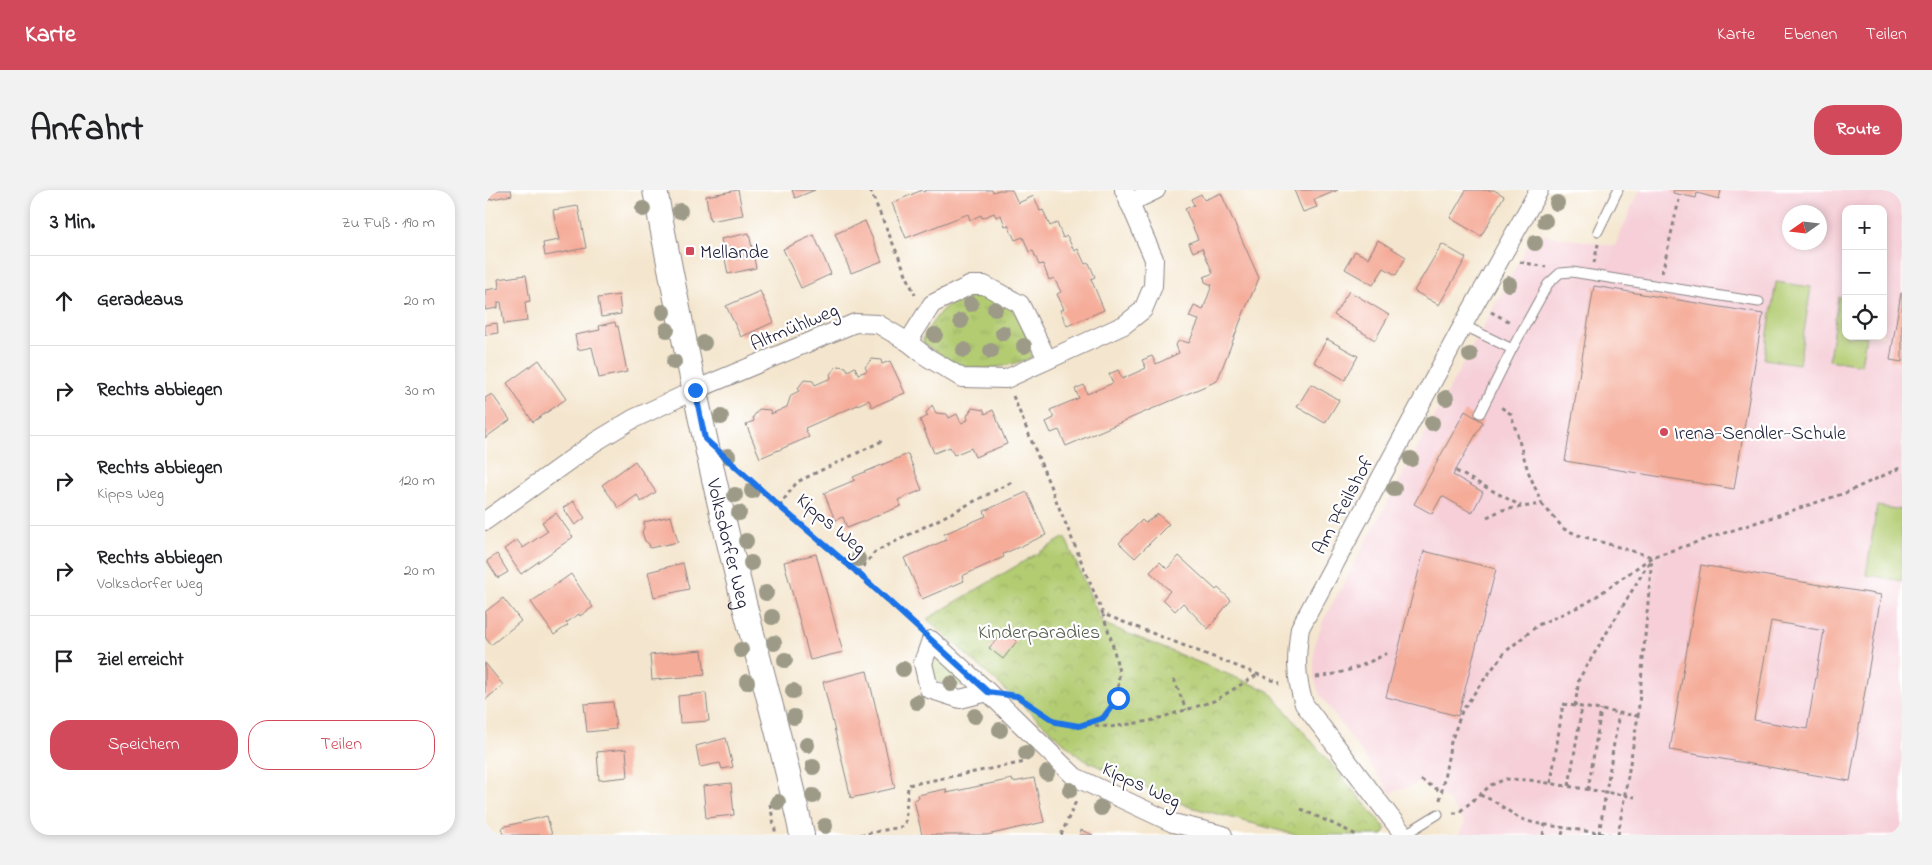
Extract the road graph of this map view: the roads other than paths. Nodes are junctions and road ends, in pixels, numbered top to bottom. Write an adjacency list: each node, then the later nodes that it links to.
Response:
1 (655, 190): 12 (street, Volksdorfer Weg)
2 (1156, 190): 5 (street)
3 (1539, 190): 8 (street, Am Pfeilshof)
4 (1618, 190): 6 (lane)
5 (1126, 196): 11 (street, Altmühlweg)
6 (1598, 231)
7 (1759, 302): 10 (lane)
8 (1463, 325): 10 (lane); 19 (street, Am Pfeilshof)
9 (908, 342): 11 (street, Altmühlweg); 11 (street); 12 (street, Altmühlweg)
10 (1513, 349): 13 (lane)
11 (1047, 359)
12 (695, 390): 14 (street); 17 (street, Volksdorfer Weg)
13 (1480, 412)
14 (485, 521)
15 (988, 692): 15 (street, Kipps Weg); 18 (street, Kipps Weg)
16 (1438, 814): 19 (lane)
17 (802, 835)
18 (1223, 835)
19 (1404, 835)

